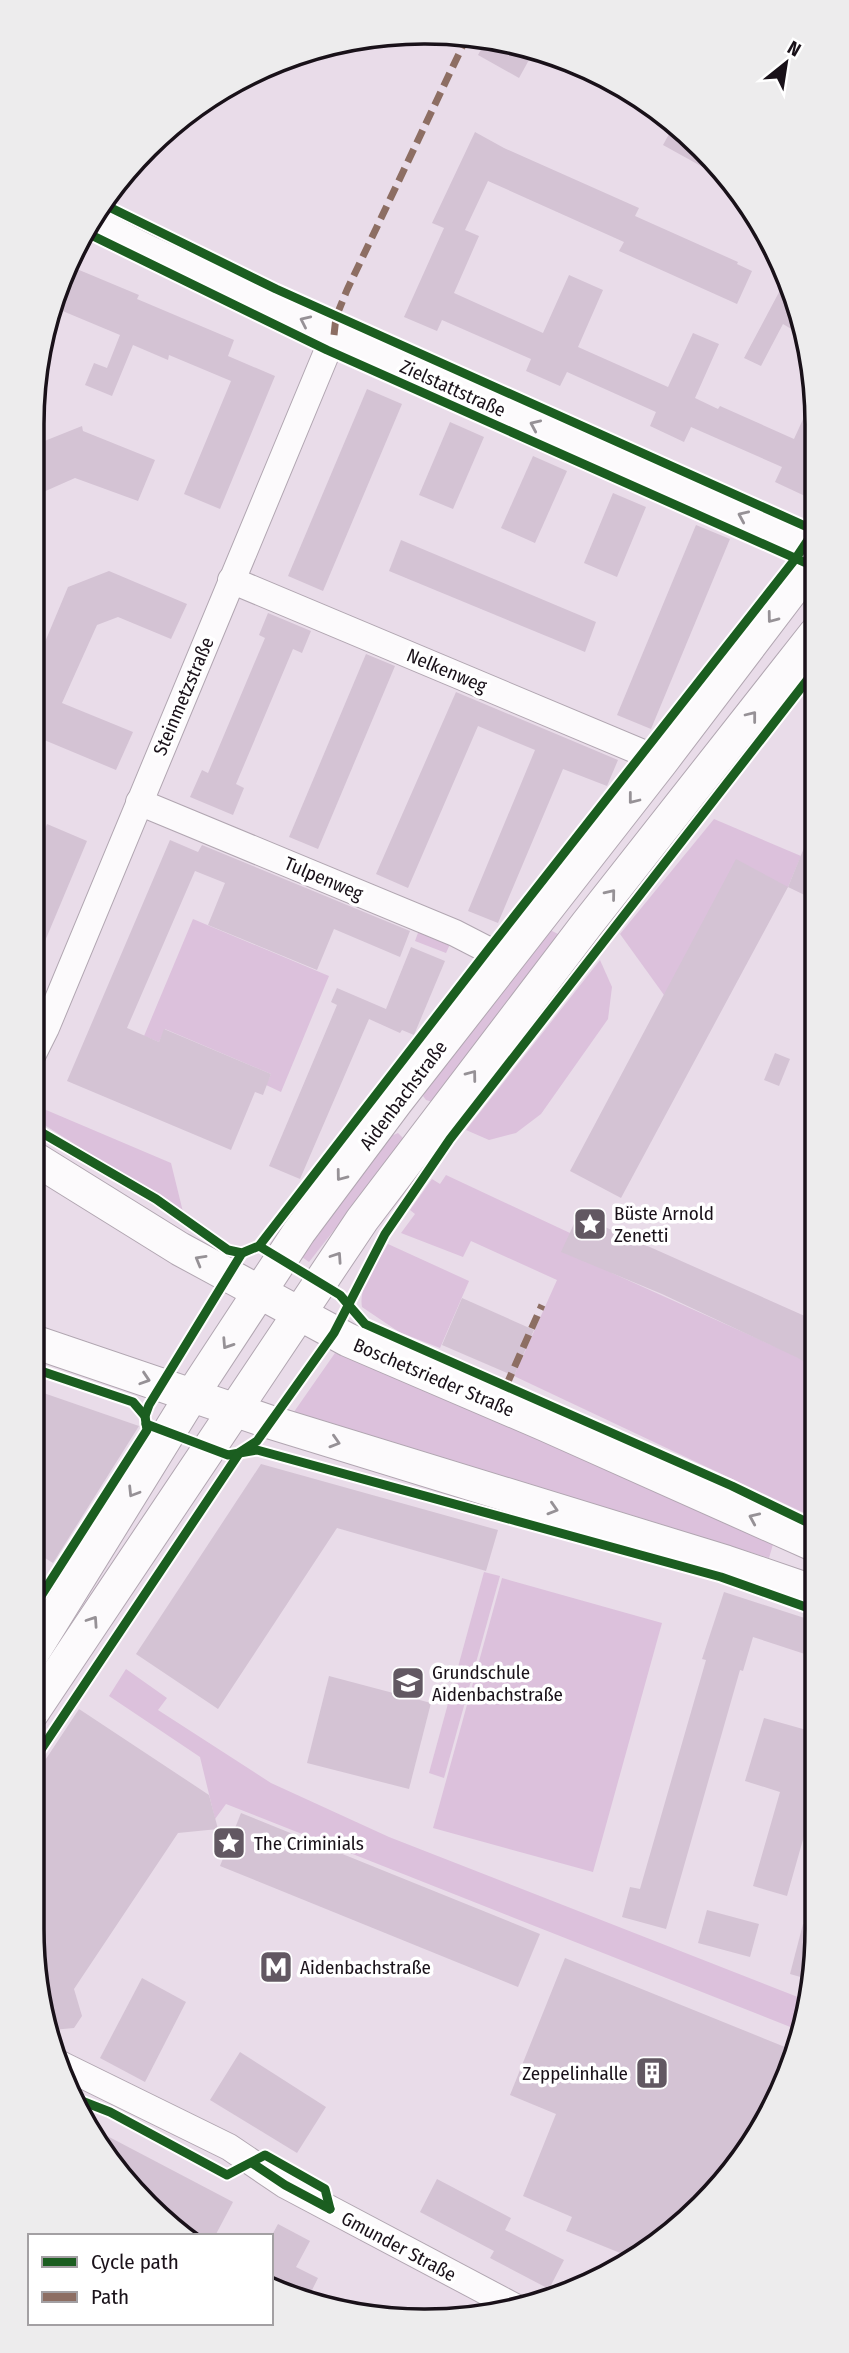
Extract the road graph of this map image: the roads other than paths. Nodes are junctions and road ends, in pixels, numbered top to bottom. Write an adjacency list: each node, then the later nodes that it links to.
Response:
1 (101, 224): 2 (street, Zielstattstraße, one-way to 1)
2 (334, 335): 3 (street, Zielstattstraße, one-way to 2); 5 (street, Steinmetzstraße)
3 (805, 549)
4 (805, 570): 7 (main road, Aidenbachstraße, one-way to 7)
5 (231, 580): 7 (street, Nelkenweg); 8 (street, Steinmetzstraße)
6 (805, 647): 10 (main road, one-way to 6)
7 (662, 761): 9 (main road, Aidenbachstraße, one-way to 9)
8 (139, 802): 11 (street, Tulpenweg); 12 (street, Steinmetzstraße)
9 (555, 899): 10 (main road); 11 (main road, Aidenbachstraße)
10 (587, 924): 14 (main road, one-way to 10)
11 (506, 962): 13 (main road, Aidenbachstraße)
12 (44, 1032)
13 (396, 1102): 14 (main road); 16 (main road, Aidenbachstraße, one-way to 16)
14 (432, 1127): 17 (main road, one-way to 14)
15 (44, 1164): 16 (main road, Boschetsrieder Straße, one-way to 15)
16 (260, 1293): 17 (main road, Boschetsrieder Straße); 19 (main road, Aidenbachstraße, one-way to 19)
17 (298, 1313): 20 (main road); 21 (main road, Boschetsrieder Straße, one-way to 17)
18 (44, 1345): 19 (main road, one-way to 19)
19 (192, 1395): 20 (main road); 23 (main road, Aidenbachstraße, one-way to 23)
20 (234, 1409): 22 (main road, one-way to 22); 24 (main road, one-way to 20)
21 (805, 1541)
22 (805, 1589)
23 (44, 1635)
24 (44, 1669)
25 (71, 2070): 26 (street, Gmunder Straße)
26 (504, 2301)

